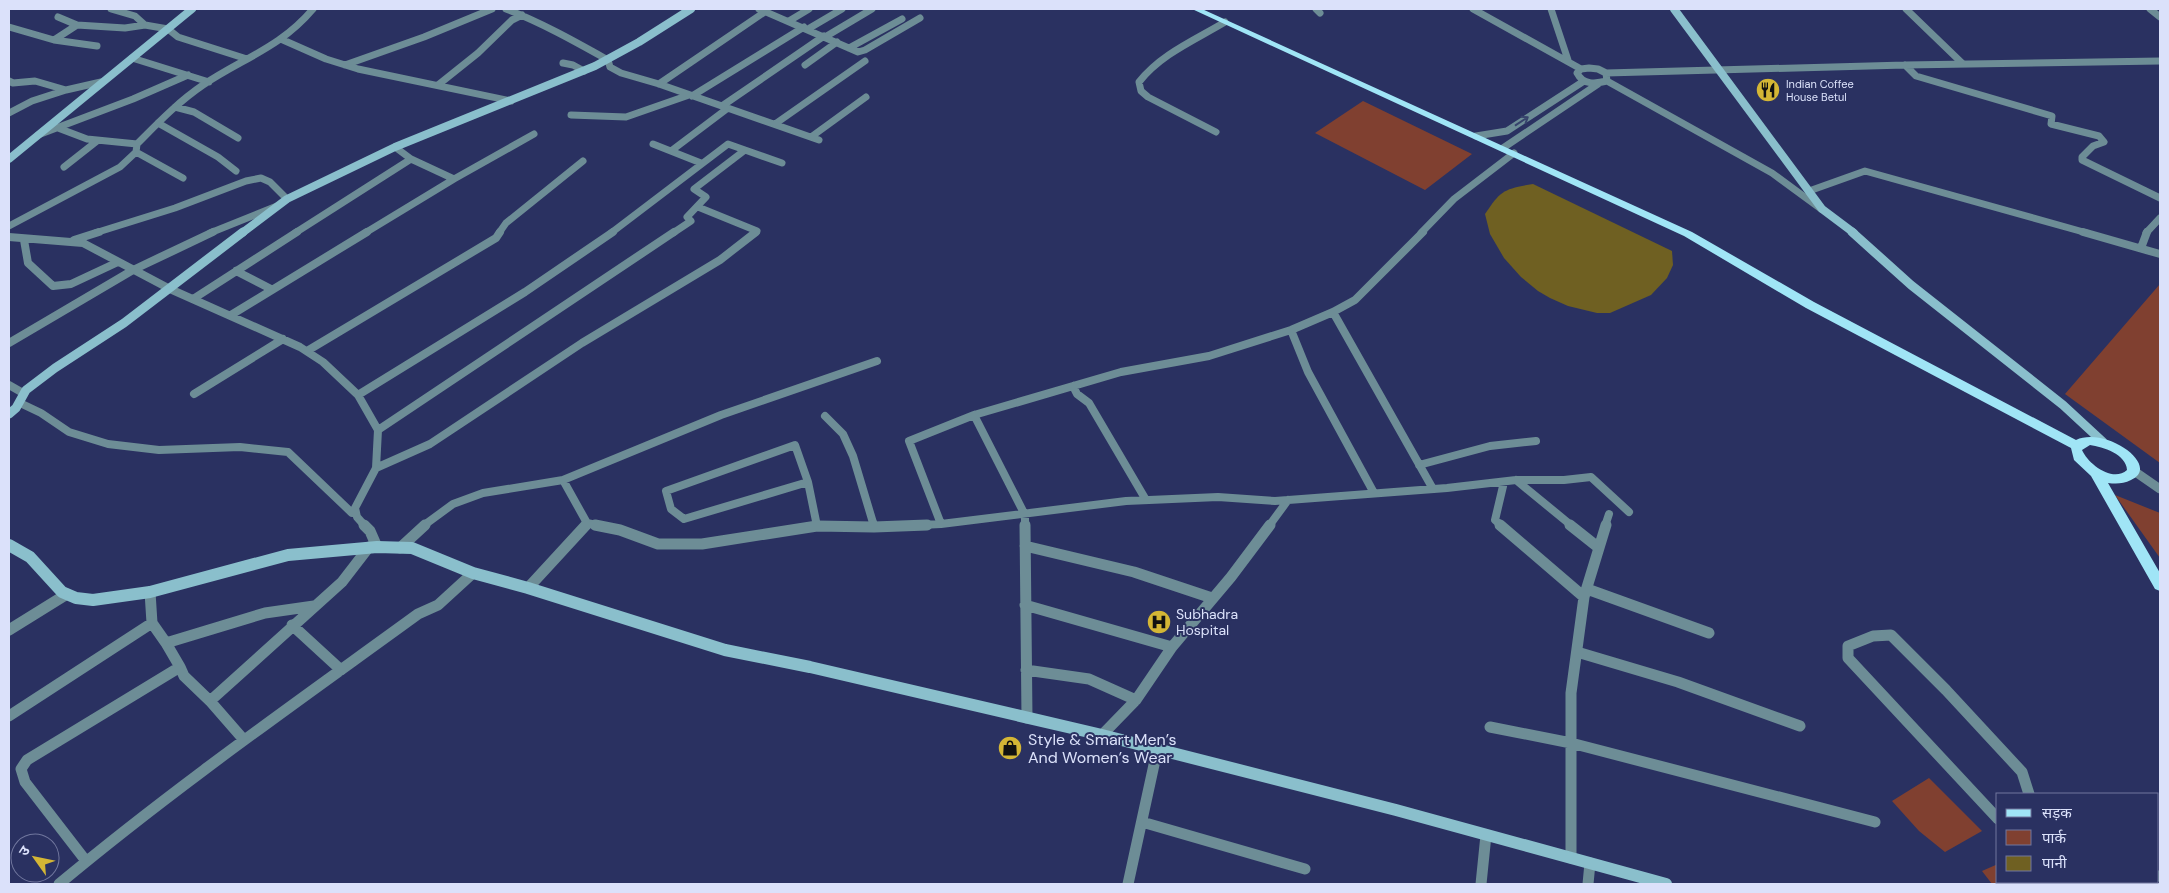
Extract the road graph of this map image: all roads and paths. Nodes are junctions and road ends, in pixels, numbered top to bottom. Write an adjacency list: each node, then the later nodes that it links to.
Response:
1 (111, 9): 25 (street)
2 (192, 9): 28 (main road)
3 (313, 9): 31 (street)
4 (492, 9): 43 (street)
5 (506, 9): 17 (street)
6 (691, 9): 37 (main road)
7 (808, 9): 22 (street)
8 (842, 9): 27 (street)
9 (872, 9): 29 (street)
10 (1196, 9): 23 (main road)
11 (1473, 9): 38 (street)
12 (1551, 9): 38 (street)
13 (1674, 9): 47 (main road)
14 (1906, 9): 42 (street)
15 (2150, 9): 19 (street)
16 (762, 10): 22 (street); 57 (street)
17 (522, 15): 37 (street); 59 (street)
18 (58, 17): 24 (street)
19 (2160, 17)
20 (902, 18): 34 (street)
21 (920, 18): 34 (street)
22 (789, 20): 27 (street)
23 (1224, 22): 72 (street); 75 (main road)
24 (77, 25): 25 (street); 30 (street)
25 (145, 26): 28 (street)
26 (9, 27): 30 (street)
27 (806, 28): 29 (street); 62 (street)
28 (168, 29): 35 (main road); 36 (street)
29 (824, 37): 32 (street); 66 (street)
30 (54, 40): 33 (street)
31 (282, 40): 36 (street); 43 (street)
32 (837, 42): 34 (street); 44 (street)
33 (97, 46)
34 (849, 48)
35 (132, 58): 50 (street); 55 (main road)
36 (247, 59): 56 (street)
37 (608, 60): 48 (main road); 57 (street)
38 (1568, 60): 46 (street)
39 (865, 61): 70 (street)
40 (2160, 61): 42 (street)
41 (563, 63): 48 (street)
42 (1963, 64): 45 (street)
43 (344, 65): 59 (street)
44 (805, 65)
45 (1905, 65): 47 (street); 97 (street)
46 (1581, 69): 49 (street); 53 (street)
47 (1721, 69): 49 (street); 96 (main road)
48 (584, 71): 64 (main road)
49 (1606, 73): 54 (street)
50 (188, 75): 56 (street); 71 (street)
51 (9, 81): 52 (street)
52 (26, 81): 60 (street); 61 (street)
53 (1584, 81): 58 (street); 75 (street, one-way to 53)
54 (1607, 81): 58 (street); 101 (street)
55 (100, 82): 61 (street); 74 (main road)
56 (209, 82): 65 (street)
57 (659, 84): 62 (street)
58 (1598, 84): 83 (street)
59 (438, 85): 64 (street)
60 (9, 90)
61 (66, 90): 67 (street)
62 (691, 95): 66 (street); 68 (street)
63 (866, 97): 76 (street)
64 (511, 101): 82 (main road)
65 (175, 107): 69 (street); 77 (street)
66 (725, 107): 70 (street); 85 (street)
67 (9, 114)
68 (571, 115)
69 (158, 123): 81 (street); 93 (street)
70 (775, 124): 76 (street)
71 (58, 128): 74 (street); 79 (street)
72 (1216, 132)
73 (534, 134): 95 (street)
74 (38, 135): 87 (main road)
75 (1476, 136): 83 (main road)
76 (810, 137): 78 (street)
77 (238, 138)
78 (819, 140)
79 (96, 141): 81 (street); 92 (street)
80 (653, 144): 85 (street)
81 (137, 148): 94 (street); 103 (street)
82 (395, 148): 88 (street); 98 (main road)
83 (1502, 148): 86 (main road)
84 (745, 150): 90 (street); 91 (street); 100 (street)
85 (671, 151): 90 (street)
86 (1514, 153): 115 (street); 133 (main road)
87 (9, 159)
88 (412, 159): 95 (street); 111 (street)
89 (583, 161): 120 (street)
90 (701, 163): 125 (street)
91 (782, 164)
92 (64, 167)
93 (236, 171)
94 (183, 178)
95 (454, 179): 113 (street)
96 (1809, 191): 101 (main road); 107 (street)
97 (2160, 198)
98 (287, 199): 99 (main road); 106 (street)
99 (279, 205): 110 (street); 112 (main road)
100 (698, 207): 130 (street); 135 (street)
101 (1822, 210): 132 (main road)
102 (2160, 218): 107 (street)
103 (9, 226)
104 (9, 237): 105 (street)
105 (24, 240): 106 (street); 109 (street)
106 (67, 242): 109 (street)
107 (2141, 248): 108 (street)
108 (2160, 254)
109 (118, 262): 110 (street)
110 (133, 270): 112 (street); 119 (street)
111 (236, 271): 113 (street); 114 (street)
112 (170, 289): 114 (street); 126 (main road)
113 (271, 290): 116 (street)
114 (193, 299): 116 (street)
115 (1333, 312): 117 (street); 134 (street)
116 (231, 315): 118 (street)
117 (1291, 330): 123 (street); 144 (street)
118 (283, 339): 120 (street); 124 (street)
119 (9, 344)
120 (307, 351): 125 (street)
121 (877, 361): 138 (street)
122 (9, 385): 126 (street)
123 (1072, 386): 128 (street); 145 (street)
124 (194, 394)
125 (358, 395): 130 (street)
126 (21, 398): 127 (main road); 148 (street)
127 (9, 414)
128 (974, 415): 150 (street); 152 (street)
129 (825, 416): 154 (street)
130 (378, 430): 135 (street)
131 (1536, 440): 134 (street)
132 (2103, 442): 133 (main road); 137 (main road)
133 (2077, 446): 136 (main road)
134 (1419, 465): 142 (street)
135 (376, 468): 148 (street)
136 (2094, 471): 137 (main road); 161 (main road)
137 (2134, 471): 143 (street)
138 (562, 480): 151 (street); 158 (street)
139 (1516, 480): 141 (street); 147 (street); 159 (street)
140 (808, 482): 140 (street); 153 (street)
141 (1504, 482): 142 (street); 164 (street)
142 (1433, 488): 144 (street)
143 (2160, 489)
144 (1374, 493): 146 (street)
145 (1146, 500): 146 (street); 150 (street)
146 (1288, 500): 166 (street)
147 (1629, 512)
148 (356, 513): 157 (street)
149 (1609, 514): 159 (street)
150 (1025, 515): 152 (street); 156 (street)
151 (587, 523): 153 (street); 162 (street)
152 (941, 524): 154 (street)
153 (817, 526): 154 (street)
154 (874, 527)
155 (9, 545): 165 (main road)
156 (1025, 546): 166 (street); 167 (street)
157 (373, 547): 158 (main road); 163 (main road); 168 (street)
158 (400, 548): 160 (main road)
159 (1599, 548): 164 (street)
160 (473, 573): 162 (main road); 177 (street)
161 (2160, 584)
162 (528, 588): 182 (main road)
163 (150, 592): 165 (main road); 169 (street)
164 (1586, 593): 172 (street); 175 (street)
165 (67, 594): 171 (street)
166 (1212, 598): 174 (street)
167 (1025, 605): 174 (street); 178 (street)
168 (314, 606): 170 (street); 173 (street)
169 (152, 624): 173 (street); 181 (street)
170 (292, 625): 177 (street); 180 (street)
171 (9, 630)
172 (1709, 633)
173 (166, 643): 176 (street)
174 (1172, 647): 179 (street)
175 (1577, 652): 183 (street); 187 (street)
176 (180, 667): 180 (street); 195 (street)
177 (341, 670): 186 (street)
178 (1026, 670): 179 (street); 182 (street)
179 (1136, 700): 185 (street)
180 (210, 701): 186 (street)
181 (9, 716)
182 (1027, 718): 185 (main road)
183 (1800, 726)
184 (1490, 727): 187 (street)
185 (1102, 736): 188 (main road)
186 (244, 740): 195 (street)
187 (1571, 743): 192 (street); 194 (street)
188 (1157, 751): 191 (street); 193 (main road)
189 (2029, 793): 190 (street)
190 (1996, 817)
191 (1142, 822): 197 (street); 199 (street)
192 (1875, 822)
193 (1486, 835): 194 (main road); 200 (street)
194 (1571, 858): 196 (main road)
195 (86, 861): 198 (street)
196 (1590, 864): 201 (street); 202 (main road)
197 (1305, 870)
198 (59, 884)
199 (1128, 884)
200 (1481, 884)
201 (1588, 884)
202 (1666, 884)

